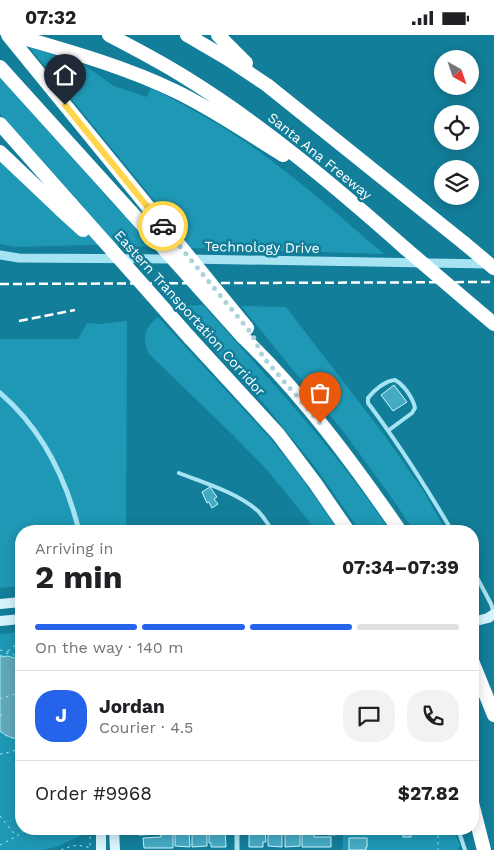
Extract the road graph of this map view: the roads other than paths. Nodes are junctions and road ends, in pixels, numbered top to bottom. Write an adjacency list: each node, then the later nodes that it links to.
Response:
1 (8, 35): 16 (highway, bridge)
2 (13, 35): 10 (highway)
3 (109, 35): 10 (highway, Santa Ana Freeway)
4 (187, 35): 7 (highway, Santa Ana Freeway)
5 (218, 35): 7 (highway)
6 (0, 67): 16 (highway, Eastern Transportation Corridor, bridge)
7 (267, 85): 14 (highway, Santa Ana Freeway, bridge)
8 (0, 124): 11 (highway, Eastern Transportation Corridor)
9 (0, 152): 11 (highway)
10 (336, 189): 15 (highway, Santa Ana Freeway, bridge)
11 (66, 207): 22 (highway, Eastern Transportation Corridor, bridge)
12 (0, 255): 13 (street, Technology Drive)
13 (494, 264)
14 (494, 268)
15 (494, 324)
16 (248, 336): 23 (highway, Eastern Transportation Corridor)
17 (0, 393): 20 (street)
18 (389, 430): 18 (lane); 24 (lane)
19 (179, 473): 21 (lane)
20 (77, 525)
21 (268, 525)
22 (344, 525)
23 (396, 525)
24 (449, 525)
25 (479, 581): 28 (lane)
26 (15, 603): 27 (main road)
27 (0, 604)
28 (494, 614): 29 (main road); 31 (main road)
29 (479, 615)
30 (15, 620): 32 (main road)
31 (479, 620)
32 (0, 621)
33 (479, 678): 34 (highway)
34 (493, 713)
35 (479, 830): 44 (highway)
36 (100, 835): 40 (main road)
37 (114, 835): 41 (main road)
38 (237, 835): 42 (street)
39 (460, 835): 43 (lane)
40 (101, 850)
41 (114, 850)
42 (237, 850)
43 (465, 850)
44 (484, 850)

